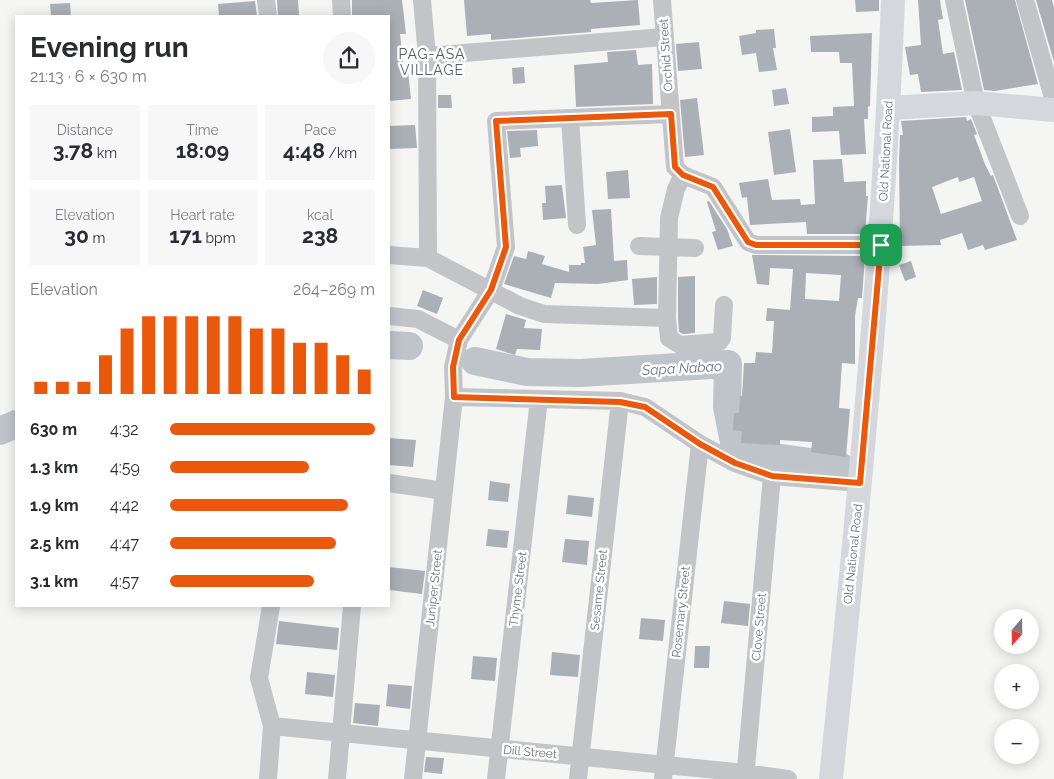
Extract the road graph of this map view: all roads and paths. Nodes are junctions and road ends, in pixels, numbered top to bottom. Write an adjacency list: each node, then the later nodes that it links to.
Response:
1 (266, 0): 8 (street)
2 (341, 0): 9 (street)
3 (422, 0): 11 (street)
4 (662, 0): 10 (street, Orchid Street)
5 (893, 0): 14 (main road, Old National Road)
6 (954, 0): 13 (street)
7 (1025, 0): 12 (street)
8 (268, 15)
9 (342, 15)
10 (664, 37): 11 (street); 16 (street, Orchid Street)
11 (427, 56): 26 (street)
12 (1054, 102)
13 (976, 103): 14 (main road); 15 (main road); 19 (street)
14 (889, 108): 21 (main road, Old National Road)
15 (1054, 110)
16 (671, 114): 17 (street); 18 (street, Orchid Street)
17 (570, 118): 20 (street); 27 (street)
18 (683, 175): 21 (street); 23 (street)
19 (1020, 216)
20 (576, 225)
21 (881, 245): 37 (main road, Old National Road)
22 (639, 246): 23 (street)
23 (669, 247): 24 (street); 30 (street)
24 (695, 248)
25 (390, 256): 26 (street)
26 (428, 258): 27 (street)
27 (491, 290): 30 (street); 31 (street)
28 (724, 305): 30 (street)
29 (390, 316): 31 (street)
30 (667, 318)
31 (459, 340): 32 (street, Juniper Street)
32 (454, 397): 33 (street); 39 (street, Juniper Street)
33 (539, 399): 34 (street); 45 (street, Thyme Street)
34 (620, 402): 35 (street); 46 (street, Sesame Street)
35 (700, 444): 36 (street); 47 (street, Rosemary Street)
36 (772, 476): 37 (street); 48 (street, Clove Street)
37 (860, 483): 55 (main road, Old National Road)
38 (390, 484): 39 (street)
39 (444, 491): 44 (street, Juniper Street)
40 (272, 607): 42 (street)
41 (352, 607): 43 (street)
42 (272, 726): 43 (street, Dill Street); 49 (street)
43 (342, 733): 44 (street, Dill Street); 50 (street)
44 (417, 741): 45 (street, Dill Street); 51 (street, Juniper Street)
45 (499, 749): 46 (street, Dill Street); 52 (street, Thyme Street)
46 (581, 757): 47 (street, Dill Street); 53 (street, Sesame Street)
47 (664, 772): 48 (street, Dill Street)
48 (745, 776): 54 (street, Dill Street)
49 (268, 779)
50 (337, 779)
51 (413, 779)
52 (496, 779)
53 (578, 779)
54 (788, 779)
55 (831, 779)

